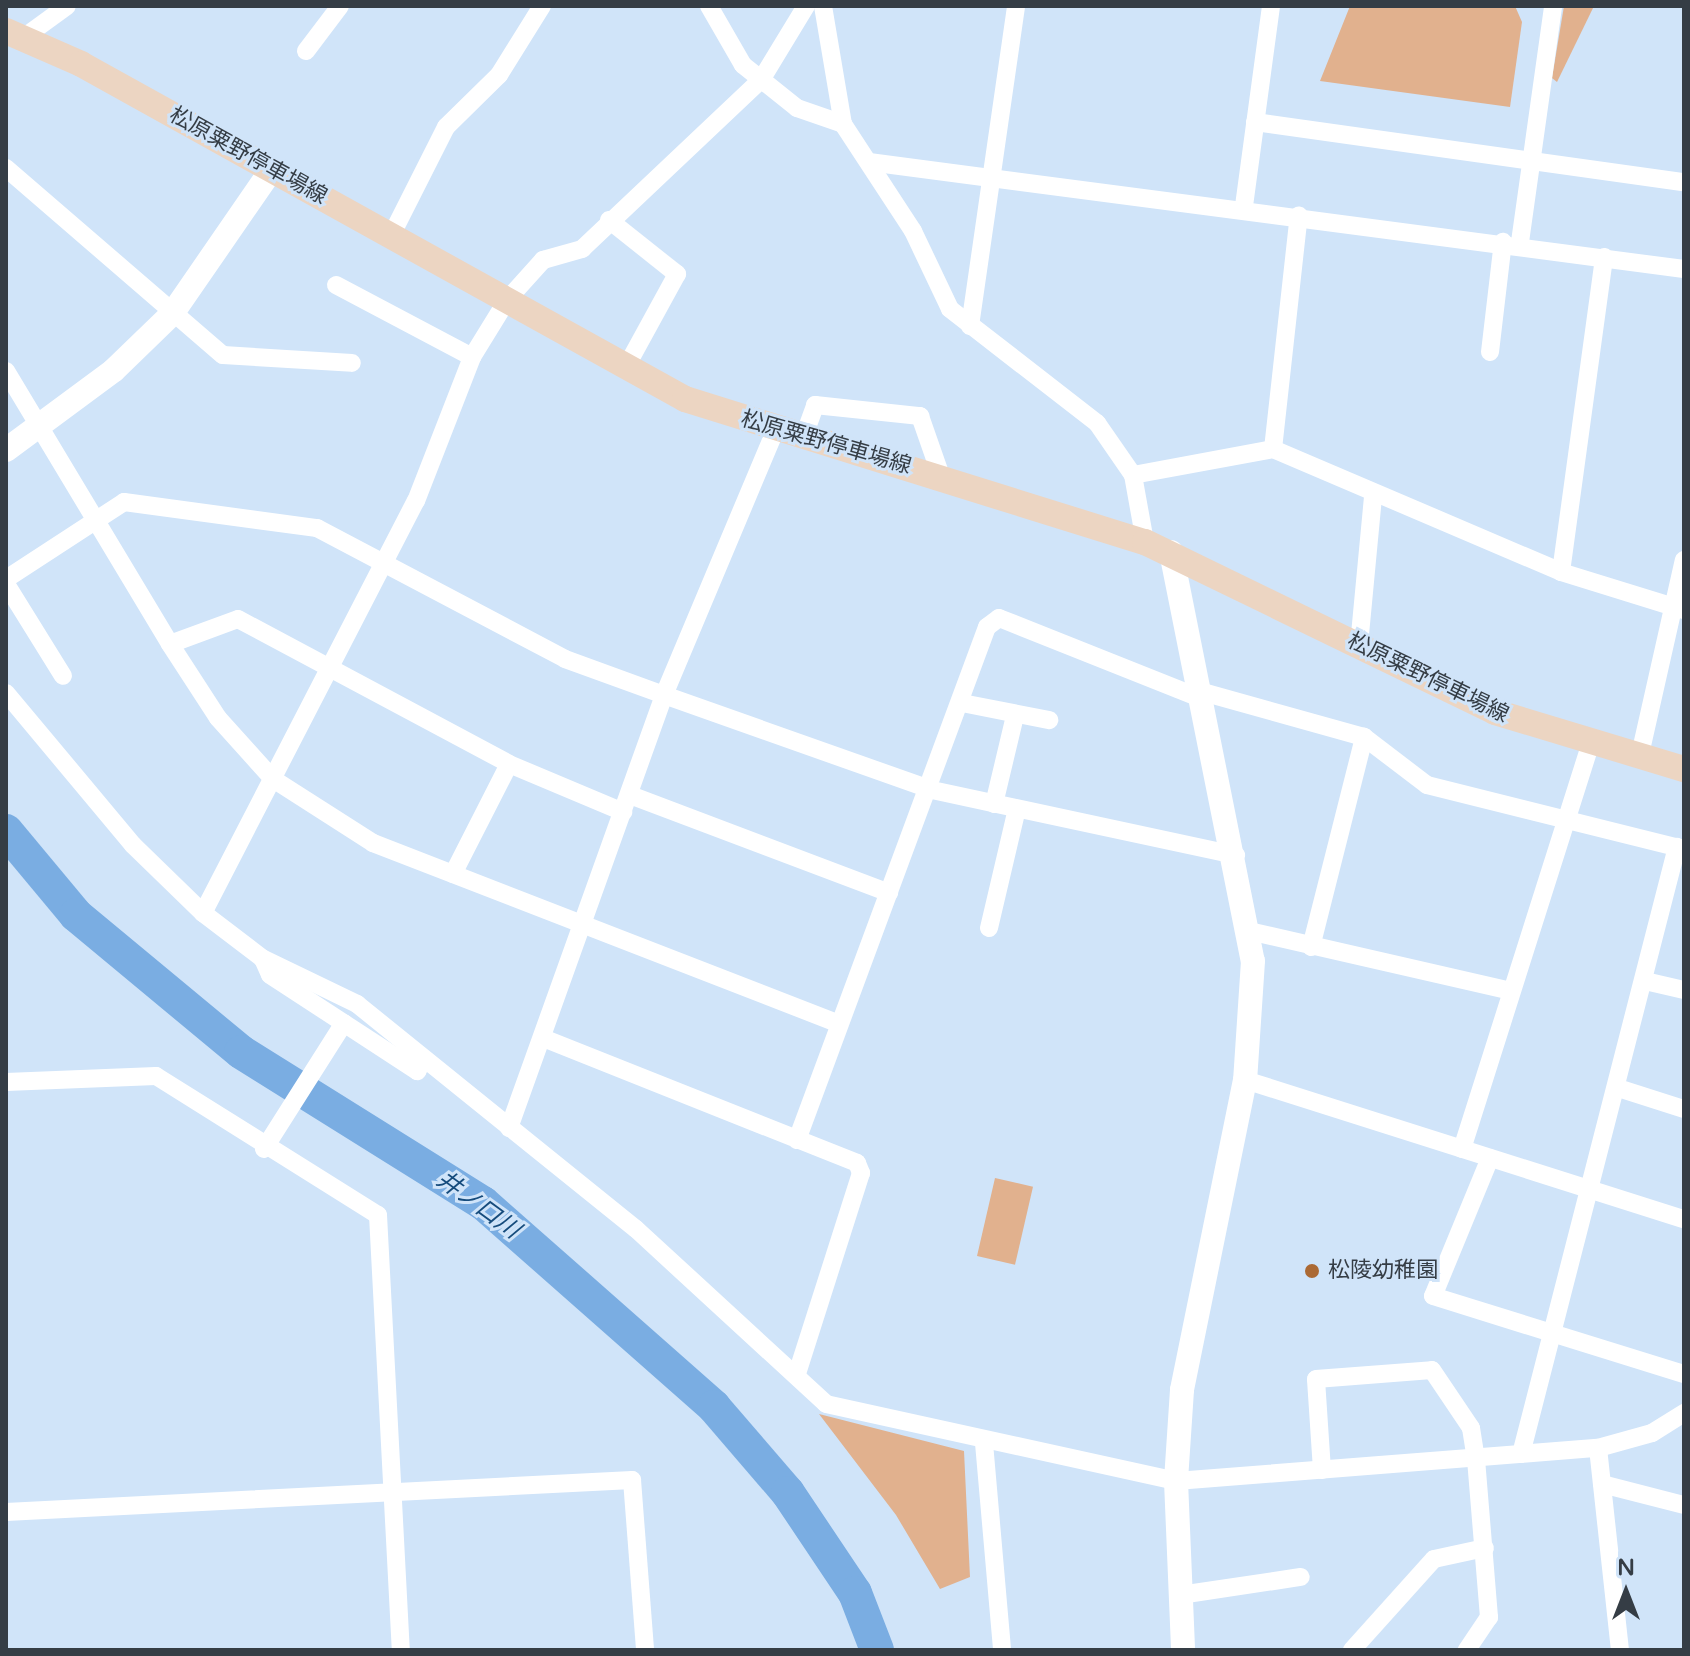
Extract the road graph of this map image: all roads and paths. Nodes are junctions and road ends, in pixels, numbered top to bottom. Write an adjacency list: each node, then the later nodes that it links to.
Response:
1 (67, 6): 10 (street)
2 (340, 6): 11 (street)
3 (542, 6): 24 (street)
4 (709, 6): 12 (street)
5 (806, 6): 12 (street)
6 (823, 6): 14 (street)
7 (1016, 6): 19 (street)
8 (1271, 6): 13 (street)
9 (1553, 6): 15 (street)
10 (14, 34): 18 (main road, 松原粟野停車場線)
11 (306, 51)
12 (761, 80): 14 (street); 23 (street)
13 (1255, 122): 15 (street); 21 (street)
14 (843, 124): 16 (street)
15 (1530, 157): 20 (street); 25 (street)
16 (869, 162): 19 (street); 31 (street)
17 (6, 168): 30 (street)
18 (272, 169): 24 (main road, 松原粟野停車場線); 30 (street)
19 (991, 176): 21 (street); 31 (street)
20 (1684, 182)
21 (1244, 206): 22 (street)
22 (1299, 215): 25 (street); 40 (street)
23 (609, 220): 29 (street); 35 (street)
24 (392, 234): 29 (main road, 松原粟野停車場線)
25 (1512, 242): 26 (street); 32 (street)
26 (1604, 257): 27 (street); 50 (street)
27 (1684, 269)
28 (336, 285): 33 (street)
29 (507, 300): 33 (street); 35 (main road, 松原粟野停車場線)
30 (172, 314): 34 (street); 37 (street)
31 (970, 326): 42 (street)
32 (1490, 352)
33 (472, 357): 49 (street)
34 (352, 363)
35 (626, 367): 38 (main road, 松原粟野停車場線)
36 (6, 371): 37 (street)
37 (42, 427): 41 (street); 45 (street)
38 (776, 428): 39 (main road, 松原粟野停車場線); 59 (street)
39 (804, 436): 43 (main road, 松原粟野停車場線); 43 (street)
40 (1273, 449): 42 (street); 44 (street)
41 (6, 450)
42 (1133, 475): 46 (street)
43 (941, 476): 46 (main road, 松原粟野停車場線)
44 (1373, 497): 50 (street); 54 (street)
45 (93, 520): 49 (street); 51 (street); 53 (street)
46 (1145, 542): 47 (main road, 松原粟野停車場線)
47 (1171, 552): 54 (main road, 松原粟野停車場線); 58 (street)
48 (1684, 560): 52 (street)
49 (382, 564): 55 (street); 59 (street)
50 (1561, 572): 52 (street)
51 (6, 581): 56 (street)
52 (1680, 609): 65 (street)
53 (170, 644): 55 (street); 68 (street)
54 (1359, 645): 64 (main road, 松原粟野停車場線)
55 (325, 666): 66 (street); 68 (street)
56 (63, 676)
57 (6, 693): 78 (street)
58 (1200, 694): 60 (street); 63 (street); 75 (street)
59 (664, 695): 69 (street); 70 (street)
60 (962, 703): 61 (street); 69 (street)
61 (1015, 716): 62 (street); 71 (street)
62 (1049, 720)
63 (1364, 737): 73 (street); 82 (street)
64 (1590, 745): 65 (main road, 松原粟野停車場線); 73 (street)
65 (1639, 759): 67 (main road, 松原粟野停車場線)
66 (509, 764): 70 (street); 76 (street)
67 (1684, 769)
68 (273, 779): 76 (street); 78 (street)
69 (932, 790): 71 (street); 77 (street)
70 (627, 803): 77 (street); 79 (street)
71 (994, 804): 72 (street)
72 (1017, 809): 75 (street); 80 (street)
73 (1563, 820): 74 (street); 86 (street)
74 (1680, 848): 84 (street)
75 (1236, 855): 81 (street)
76 (453, 874): 79 (street)
77 (889, 893): 87 (street)
78 (203, 913): 83 (street)
79 (584, 924): 87 (street); 89 (street)
80 (989, 928)
81 (1249, 931): 82 (street); 91 (street)
82 (1311, 947): 86 (street)
83 (262, 958): 88 (street); 90 (street)
84 (1645, 981): 85 (street); 93 (street)
85 (1684, 990)
86 (1511, 991): 98 (street)
87 (839, 1024): 96 (street)
88 (340, 1028): 90 (street); 97 (street)
89 (543, 1038): 95 (street); 96 (street)
90 (423, 1061): 95 (street)
91 (1245, 1080): 98 (street); 111 (street)
92 (6, 1082): 97 (street)
93 (1618, 1088): 94 (street); 100 (street)
94 (1684, 1109)
95 (509, 1128): 103 (street)
96 (797, 1140): 103 (street)
97 (269, 1141): 113 (street)
98 (1462, 1149): 99 (street)
99 (1490, 1158): 100 (street); 102 (street)
100 (1593, 1191): 101 (street); 102 (street)
101 (1684, 1219)
102 (1556, 1339): 104 (street); 108 (street)
103 (798, 1371): 106 (street)
104 (1684, 1374)
105 (1684, 1413): 107 (street)
106 (984, 1443): 111 (street); 121 (street)
107 (1598, 1448): 108 (street); 112 (street)
108 (1521, 1454): 109 (street)
109 (1476, 1459): 110 (street); 110 (street); 116 (street)
110 (1322, 1470): 111 (street)
111 (1176, 1481): 118 (street)
112 (1602, 1484): 114 (street); 125 (street)
113 (392, 1492): 115 (street); 119 (street); 120 (street)
114 (1684, 1505)
115 (6, 1512)
116 (1485, 1548): 123 (street); 124 (street)
117 (1301, 1577): 118 (street)
118 (1180, 1595): 122 (street)
119 (401, 1650)
120 (645, 1650)
121 (1002, 1650)
122 (1183, 1650)
123 (1352, 1650)
124 (1467, 1650)
125 (1620, 1650)

